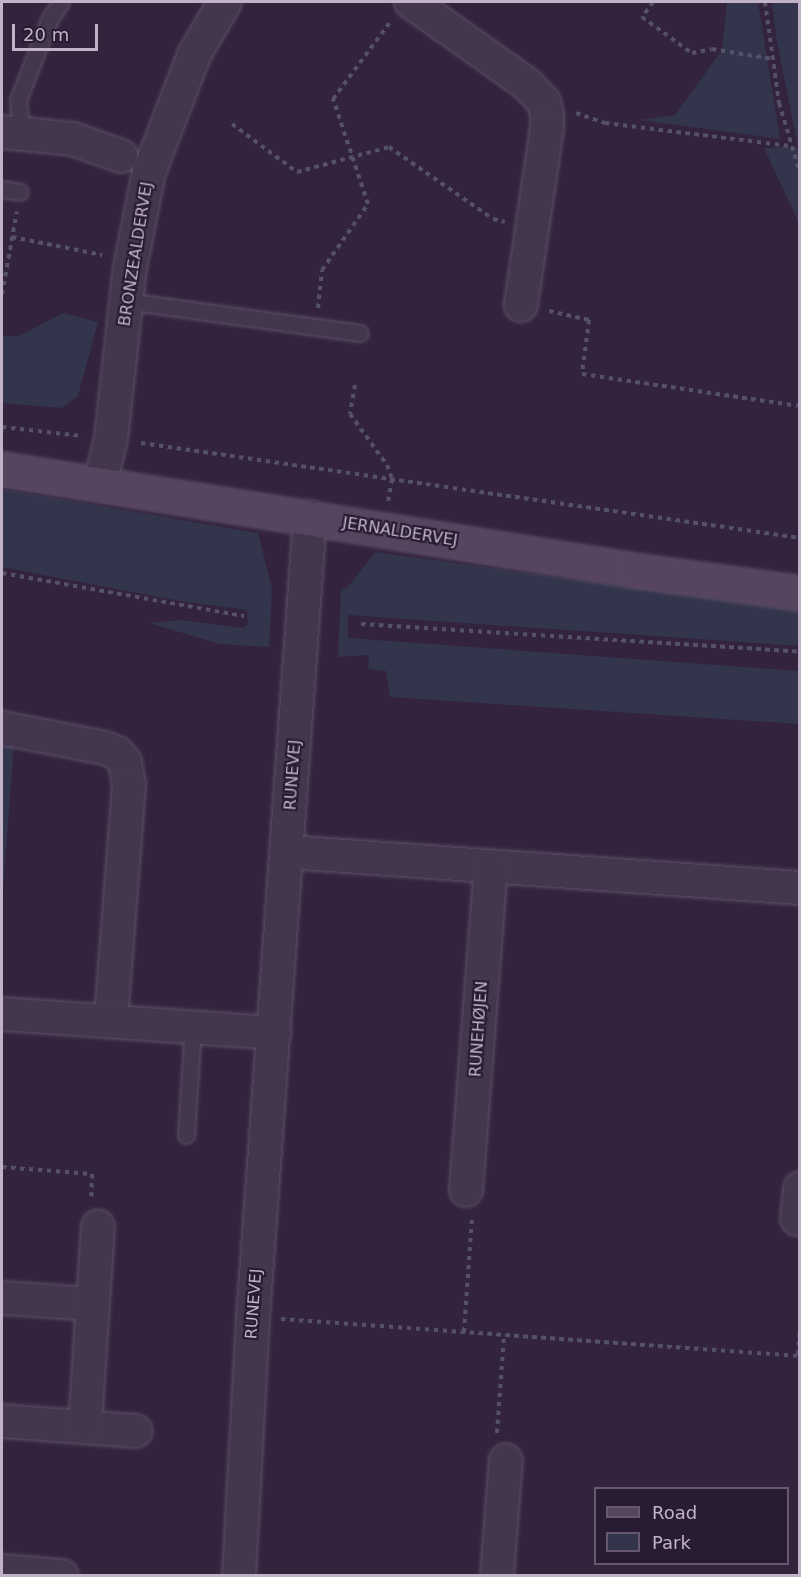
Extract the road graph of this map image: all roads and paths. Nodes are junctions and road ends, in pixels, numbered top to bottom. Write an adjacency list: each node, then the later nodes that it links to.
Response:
1 (61, 2): 9 (lane)
2 (225, 2): 18 (street, BRONZEALDERVEJ)
3 (653, 2): 6 (path)
4 (765, 2): 6 (path)
5 (419, 10): 7 (street); 12 (path)
6 (773, 59): 10 (path)
7 (544, 102): 10 (path); 16 (street)
8 (232, 124): 12 (path)
9 (12, 133): 11 (street)
10 (790, 146): 13 (path)
11 (120, 156)
12 (353, 157): 16 (path); 22 (path)
13 (800, 173)
14 (2, 189): 15 (lane)
15 (20, 192): 17 (path)
16 (532, 230): 21 (street)
17 (12, 237): 18 (path); 19 (path)
18 (131, 261): 20 (street, BRONZEALDERVEJ)
19 (2, 294)
20 (126, 301): 22 (lane); 27 (street, BRONZEALDERVEJ)
21 (521, 305): 25 (path)
22 (316, 327): 23 (lane)
23 (360, 333)
24 (355, 385): 29 (path)
25 (798, 406)
26 (2, 427): 27 (path)
27 (111, 439): 29 (path); 30 (street, BRONZEALDERVEJ)
28 (2, 468): 30 (street, JERNALDERVEJ)
29 (392, 479): 32 (path); 33 (path)
30 (100, 484): 31 (street, JERNALDERVEJ)
31 (310, 517): 32 (street, JERNALDERVEJ); 40 (street, RUNEVEJ)
32 (383, 529): 35 (street, JERNALDERVEJ)
33 (800, 538)
34 (2, 573): 36 (path)
35 (800, 592)
36 (244, 616)
37 (361, 624): 38 (path)
38 (800, 652)
39 (2, 728): 44 (street)
40 (288, 852): 41 (street); 46 (street, RUNEVEJ)
41 (491, 867): 42 (street); 50 (street, RUNEHØJEN)
42 (800, 888)
43 (2, 1014): 44 (street)
44 (111, 1021): 45 (street)
45 (193, 1027): 46 (street); 47 (lane)
46 (274, 1033): 55 (street, RUNEVEJ)
47 (186, 1135)
48 (2, 1167): 52 (path)
49 (800, 1188): 51 (street)
50 (466, 1190): 57 (path)
51 (797, 1219)
52 (98, 1226): 54 (street)
53 (2, 1298): 54 (street)
54 (93, 1304): 61 (street)
55 (253, 1317): 57 (path); 66 (street, RUNEVEJ)
56 (800, 1327): 59 (path)
57 (464, 1332): 58 (path)
58 (504, 1335): 59 (path); 63 (path)
59 (799, 1355)
60 (2, 1421): 61 (street)
61 (85, 1427): 62 (street)
62 (136, 1431)
63 (506, 1460): 67 (street)
64 (2, 1571): 65 (street)
65 (62, 1575)
66 (239, 1575)
67 (497, 1575)

